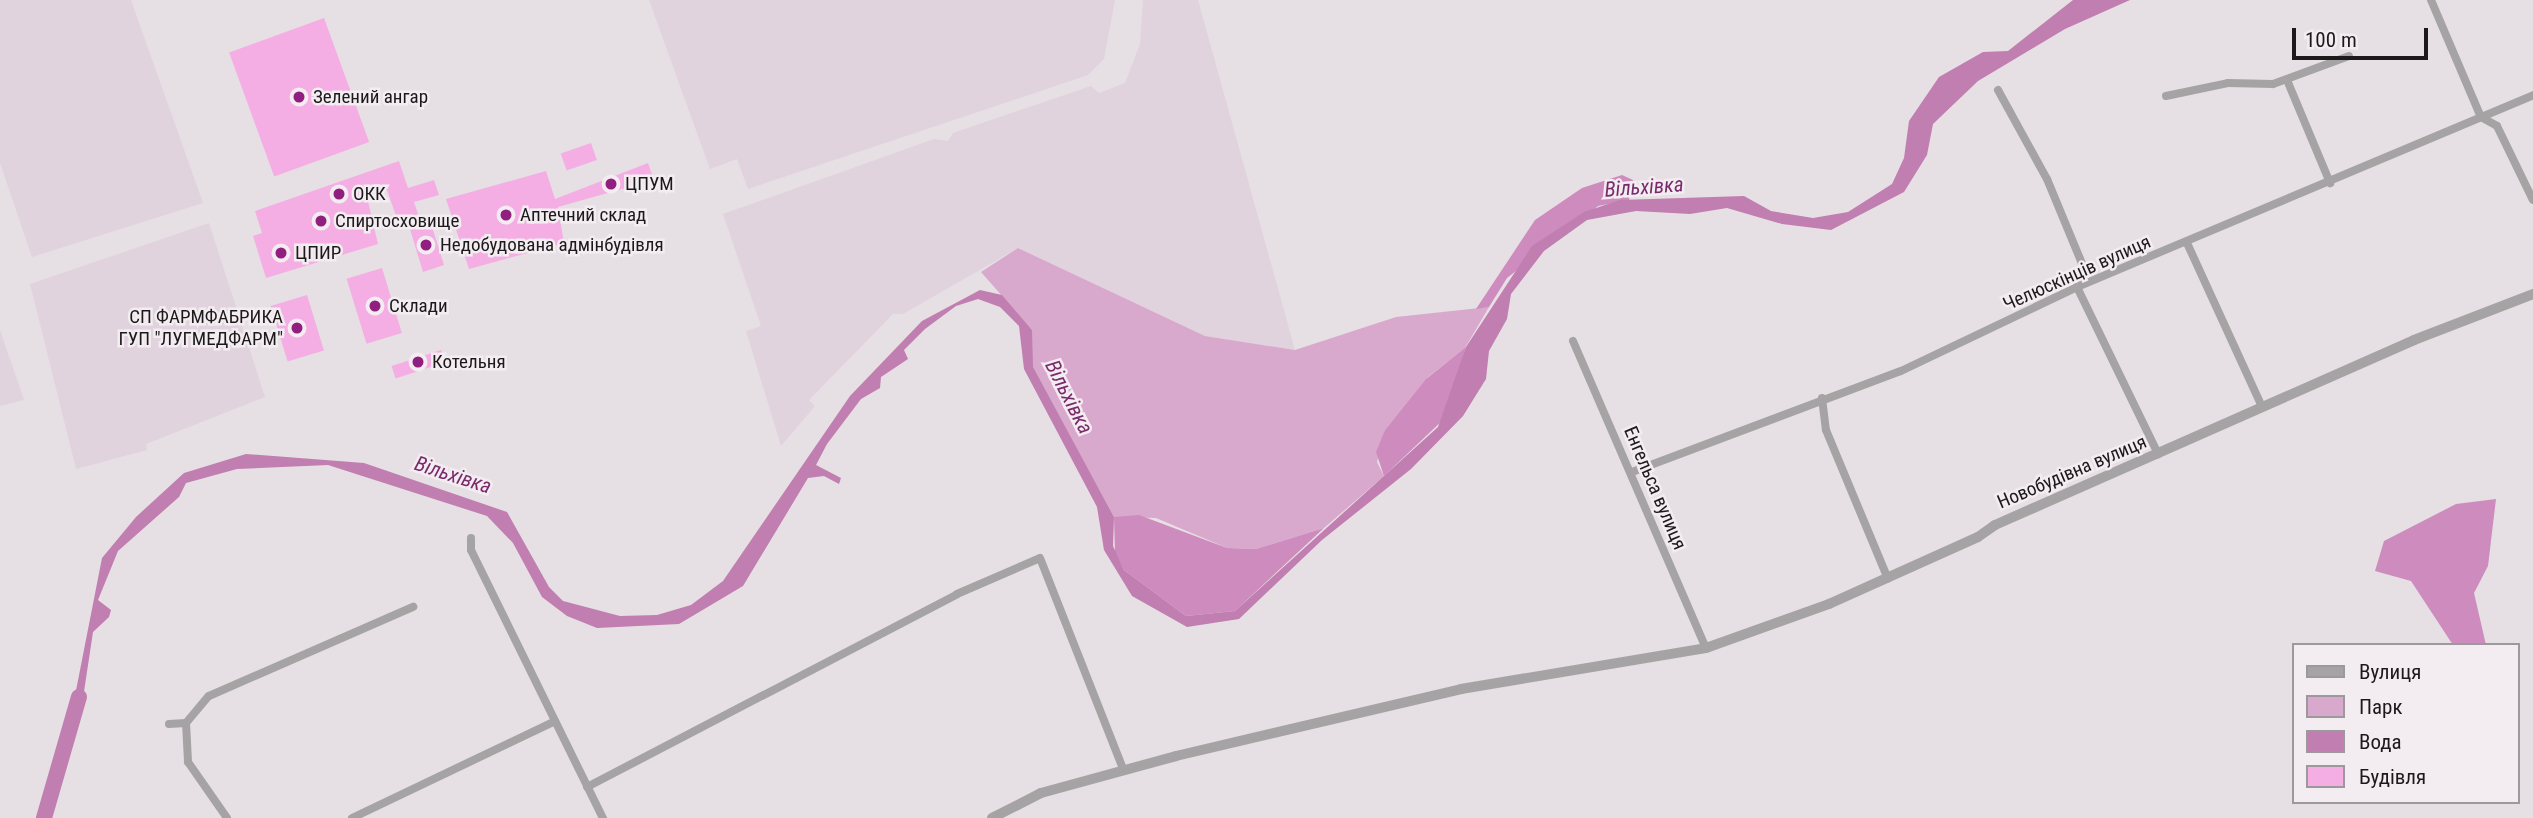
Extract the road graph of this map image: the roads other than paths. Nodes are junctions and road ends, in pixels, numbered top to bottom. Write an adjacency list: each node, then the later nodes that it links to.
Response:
1 (2431, 0): 7 (street)
2 (2348, 56): 3 (street)
3 (2287, 80): 6 (street); 8 (street)
4 (1998, 90): 11 (street)
5 (2533, 95): 7 (street, Челюскінців вулиця)
6 (2166, 96)
7 (2481, 117): 8 (street, Челюскінців вулиця); 9 (street)
8 (2330, 183): 10 (street, Челюскінців вулиця)
9 (2533, 200)
10 (2187, 243): 11 (street, Челюскінців вулиця); 15 (street)
11 (2077, 288): 14 (street, Челюскінців вулиця); 16 (street)
12 (2533, 294): 15 (street, Новобудівна вулиця)
13 (1573, 341): 17 (street, Енгельса вулиця)
14 (1822, 398): 17 (street, Челюскінців вулиця); 19 (street)
15 (2262, 407): 16 (street, Новобудівна вулиця)
16 (2158, 454): 19 (street, Новобудівна вулиця)
17 (1632, 472): 21 (street, Енгельса вулиця)
18 (471, 538): 22 (street)
19 (1888, 579): 21 (street, Новобудівна вулиця)
20 (413, 607): 23 (street)
21 (1706, 648): 25 (street, Новобудівна вулиця)
22 (555, 721): 26 (street); 28 (street)
23 (186, 723): 24 (street); 27 (street)
24 (169, 724)
25 (1123, 769): 26 (street); 30 (street, Новобудівна вулиця)
26 (587, 787): 29 (street)
27 (228, 818)
28 (352, 818)
29 (603, 818)
30 (992, 818)

